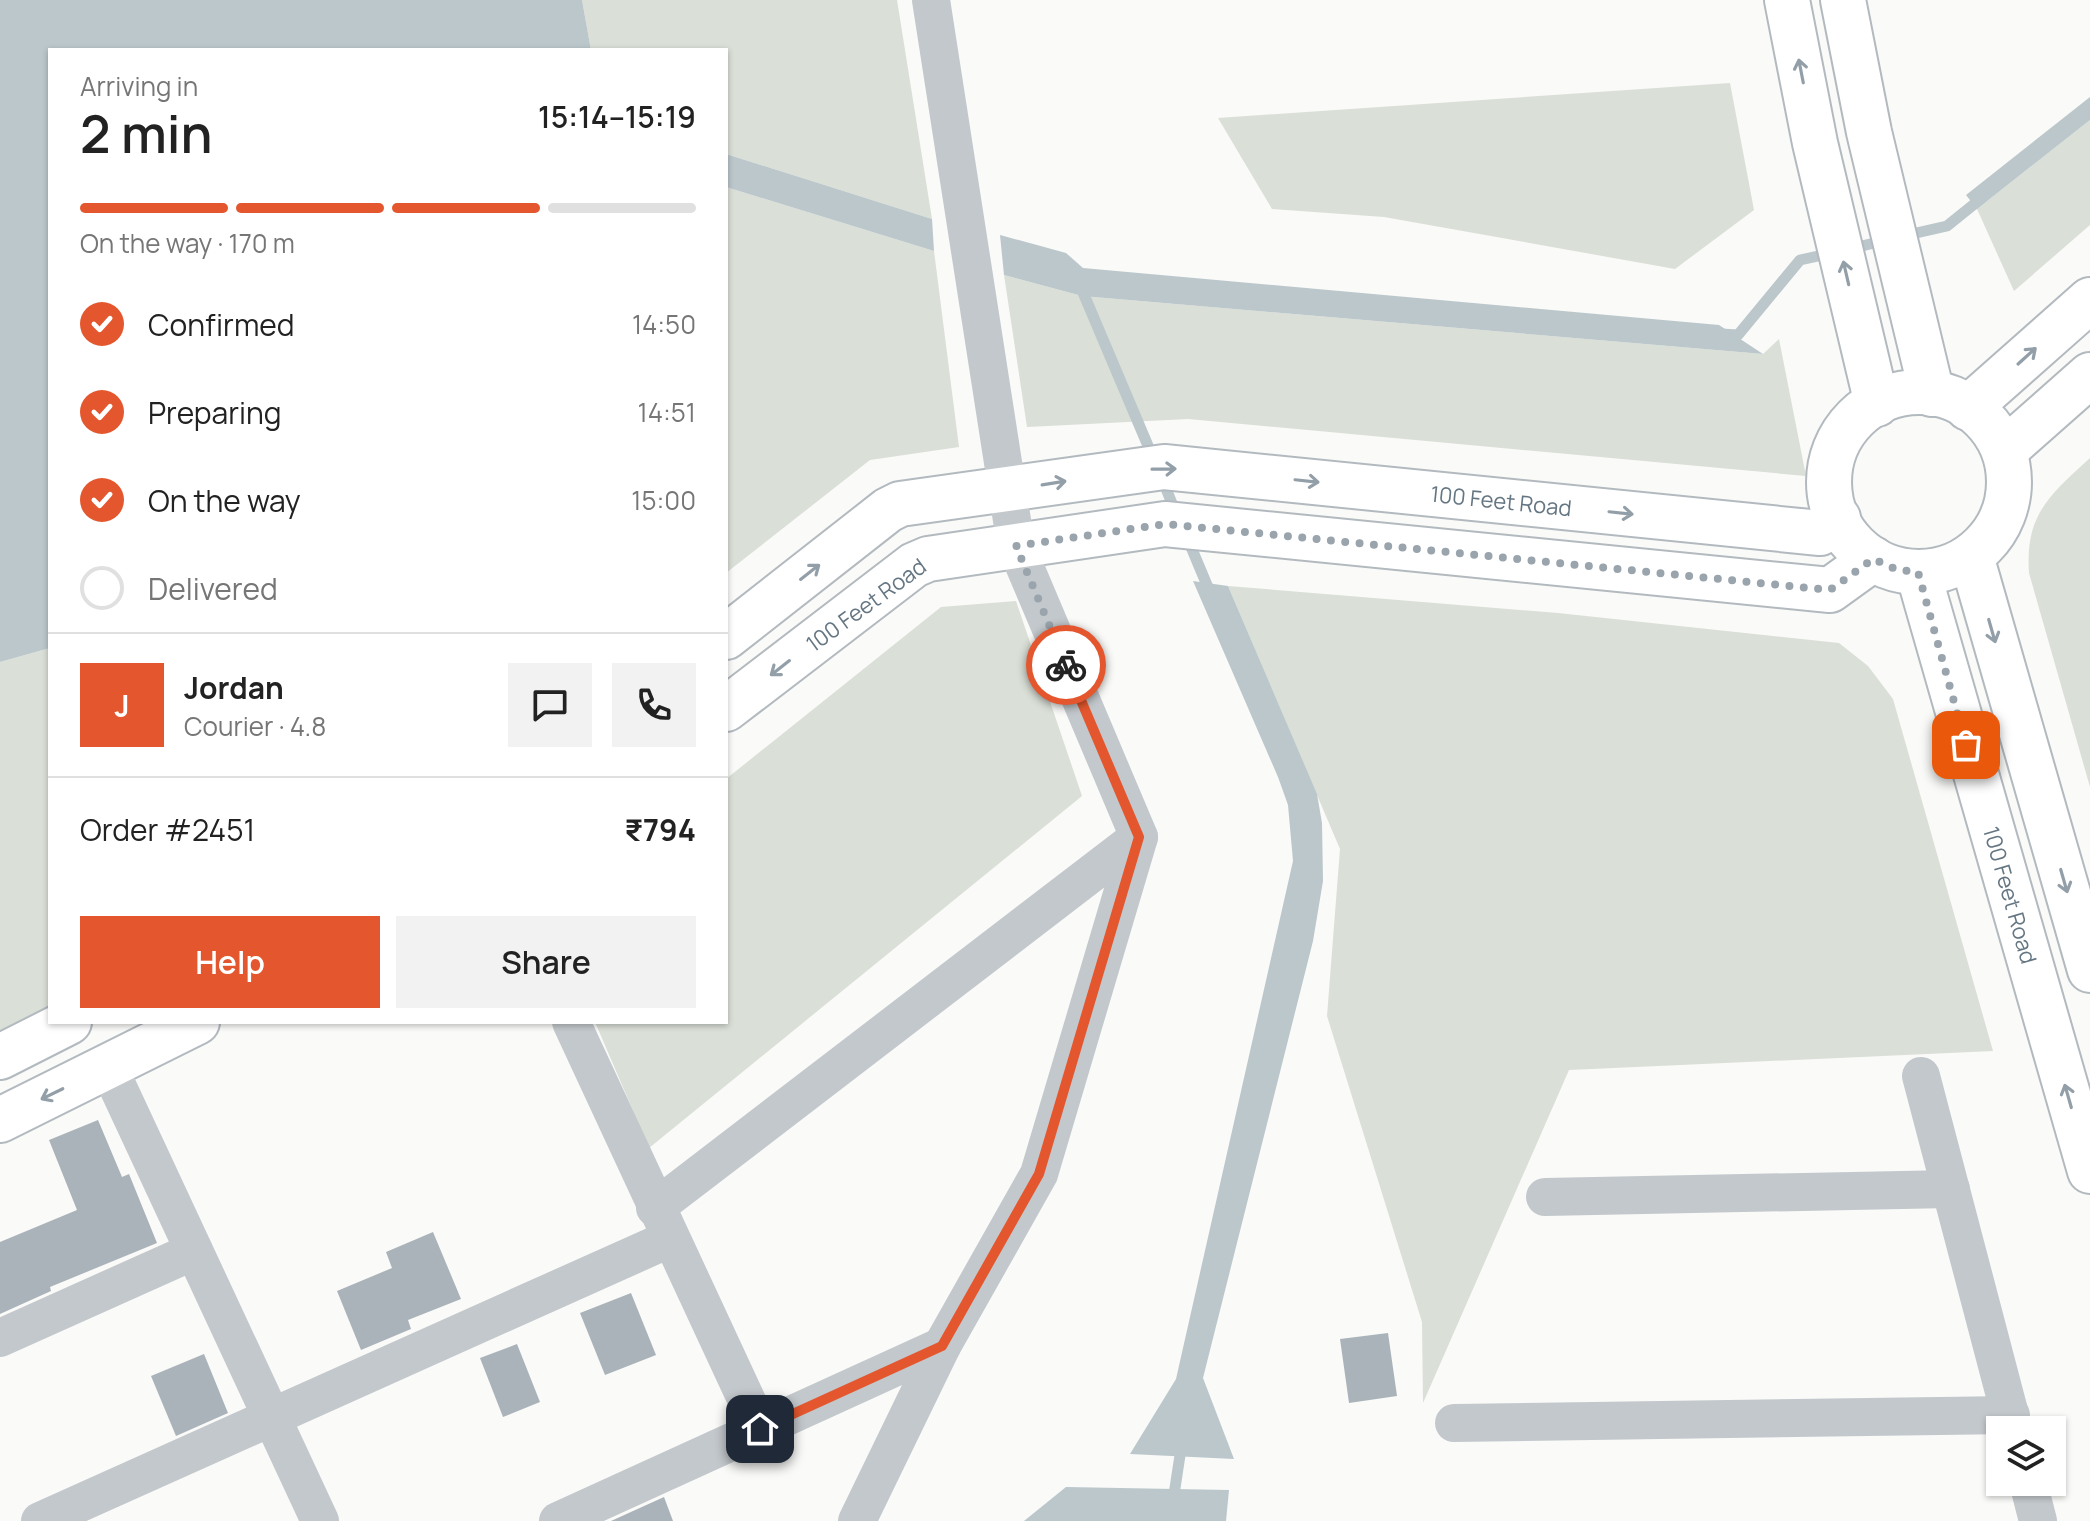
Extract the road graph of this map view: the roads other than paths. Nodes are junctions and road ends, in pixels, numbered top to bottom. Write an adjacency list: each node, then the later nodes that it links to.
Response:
1 (931, 0): 9 (street)
2 (1787, 0): 7 (main road, one-way to 2)
3 (1843, 0): 6 (main road)
4 (2090, 300): 6 (main road, one-way to 4)
5 (2090, 375): 8 (main road)
6 (1950, 401): 7 (main road); 8 (main road)
7 (1877, 404): 10 (main road)
8 (2004, 451): 12 (main road)
9 (1008, 490): 10 (main road, 100 Feet Road, one-way to 10); 11 (street); 15 (main road, 100 Feet Road, one-way to 9)
10 (1838, 518): 13 (main road)
11 (1016, 546): 13 (main road, 100 Feet Road); 16 (main road, 100 Feet Road, one-way to 16); 17 (street)
12 (1971, 556): 14 (main road); 18 (main road, one-way to 18)
13 (1873, 559): 14 (main road)
14 (1918, 572): 26 (main road, 100 Feet Road, one-way to 14)
15 (728, 635)
16 (728, 707)
17 (1139, 837): 29 (street); 32 (street)
18 (2090, 970)
19 (65, 1024): 22 (main road)
20 (193, 1024): 23 (main road)
21 (572, 1024): 29 (street)
22 (0, 1057)
23 (108, 1066): 25 (main road, one-way to 25); 30 (street)
24 (1921, 1076): 27 (street)
25 (0, 1120)
26 (2090, 1171)
27 (1951, 1189): 28 (street); 33 (street)
28 (1545, 1197)
29 (662, 1224): 34 (street); 37 (street)
30 (194, 1251): 31 (street); 34 (street)
31 (0, 1338)
32 (942, 1346): 37 (street); 42 (street)
33 (2010, 1416)
34 (272, 1417): 39 (street); 40 (street)
35 (1454, 1423): 36 (street)
36 (1986, 1423)
37 (760, 1429): 41 (street)
38 (2032, 1496): 43 (street)
39 (40, 1521)
40 (320, 1521)
41 (558, 1521)
42 (857, 1521)
43 (2038, 1521)

